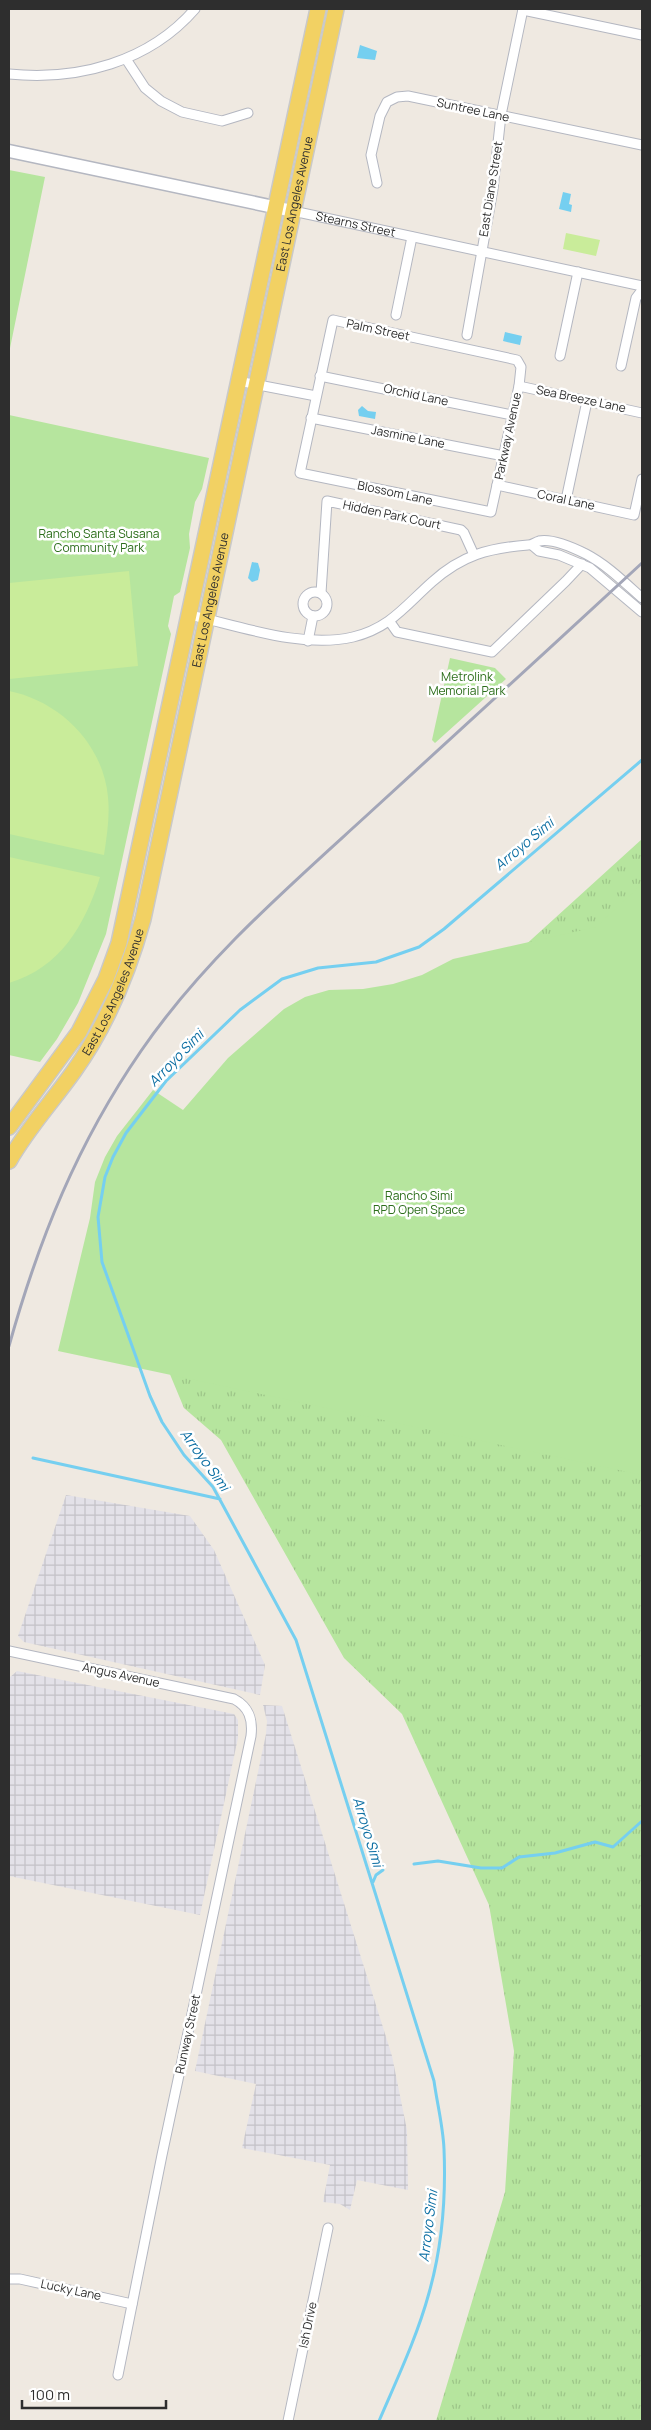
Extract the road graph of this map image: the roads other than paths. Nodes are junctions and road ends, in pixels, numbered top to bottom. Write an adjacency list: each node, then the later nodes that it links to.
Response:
1 (195, 9): 6 (street)
2 (318, 9): 13 (main road, East Los Angeles Avenue)
3 (336, 9): 14 (main road, East Los Angeles Avenue)
4 (523, 9): 5 (street); 9 (street, East Diane Street)
5 (642, 35)
6 (126, 59): 7 (street); 8 (street)
7 (9, 74)
8 (248, 113)
9 (501, 115): 10 (street, Suntree Lane); 12 (street, Suntree Lane); 16 (street, East Diane Street)
10 (642, 145)
11 (9, 151): 13 (main road, Stearns Street)
12 (377, 183)
13 (276, 207): 14 (main road, Stearns Street); 26 (main road, East Los Angeles Avenue)
14 (293, 211): 15 (street, Stearns Street); 27 (main road, East Los Angeles Avenue)
15 (412, 237): 16 (street, Stearns Street); 20 (street)
16 (482, 252): 17 (street, Stearns Street); 21 (street, East Diane Street)
17 (578, 272): 18 (street, Stearns Street); 22 (street)
18 (642, 286)
19 (642, 290): 24 (street)
20 (396, 315)
21 (467, 336)
22 (560, 356)
23 (518, 360): 25 (street, Palm Street); 28 (street, Parkway Avenue)
24 (621, 366)
25 (320, 376): 29 (street, Palm Street); 32 (street, Orchid Lane)
26 (238, 381): 27 (street); 46 (main road, East Los Angeles Avenue)
27 (256, 384): 29 (street); 48 (main road, East Los Angeles Avenue)
28 (519, 386): 30 (street, Sea Breeze Lane); 32 (street, Parkway Avenue)
29 (316, 396): 33 (street, Palm Street)
30 (587, 401): 31 (street, Sea Breeze Lane); 38 (street)
31 (642, 412)
32 (512, 415): 34 (street, Parkway Avenue)
33 (312, 418): 34 (street, Jasmine Lane); 35 (street, Palm Street)
34 (504, 456): 37 (street, Parkway Avenue)
35 (300, 473): 39 (street, Blossom Lane)
36 (642, 479): 38 (street, Coral Lane)
37 (497, 485): 38 (street, Coral Lane); 39 (street, Parkway Avenue)
38 (566, 500)
39 (491, 512)
40 (532, 545): 41 (street); 42 (street); 44 (street)
41 (474, 555): 43 (street, Hidden Park Court); 49 (street)
42 (582, 564): 45 (street); 49 (street)
43 (321, 593): 47 (street, Hidden Park Court); 47 (street)
44 (642, 598)
45 (642, 612)
46 (190, 615): 48 (street); 51 (main road, East Los Angeles Avenue)
47 (313, 616): 50 (street, Hidden Park Court)
48 (206, 618): 50 (street); 52 (main road, East Los Angeles Avenue)
49 (390, 622): 50 (street)
50 (308, 641)
51 (9, 1127)
52 (9, 1161)
53 (9, 1651): 54 (street, Angus Avenue)
54 (234, 1699): 57 (street, Runway Street)
55 (328, 2228): 59 (street, Ish Drive)
56 (9, 2279): 57 (street, Lucky Lane)
57 (132, 2304): 58 (street, Runway Street)
58 (118, 2376)
59 (288, 2421)

